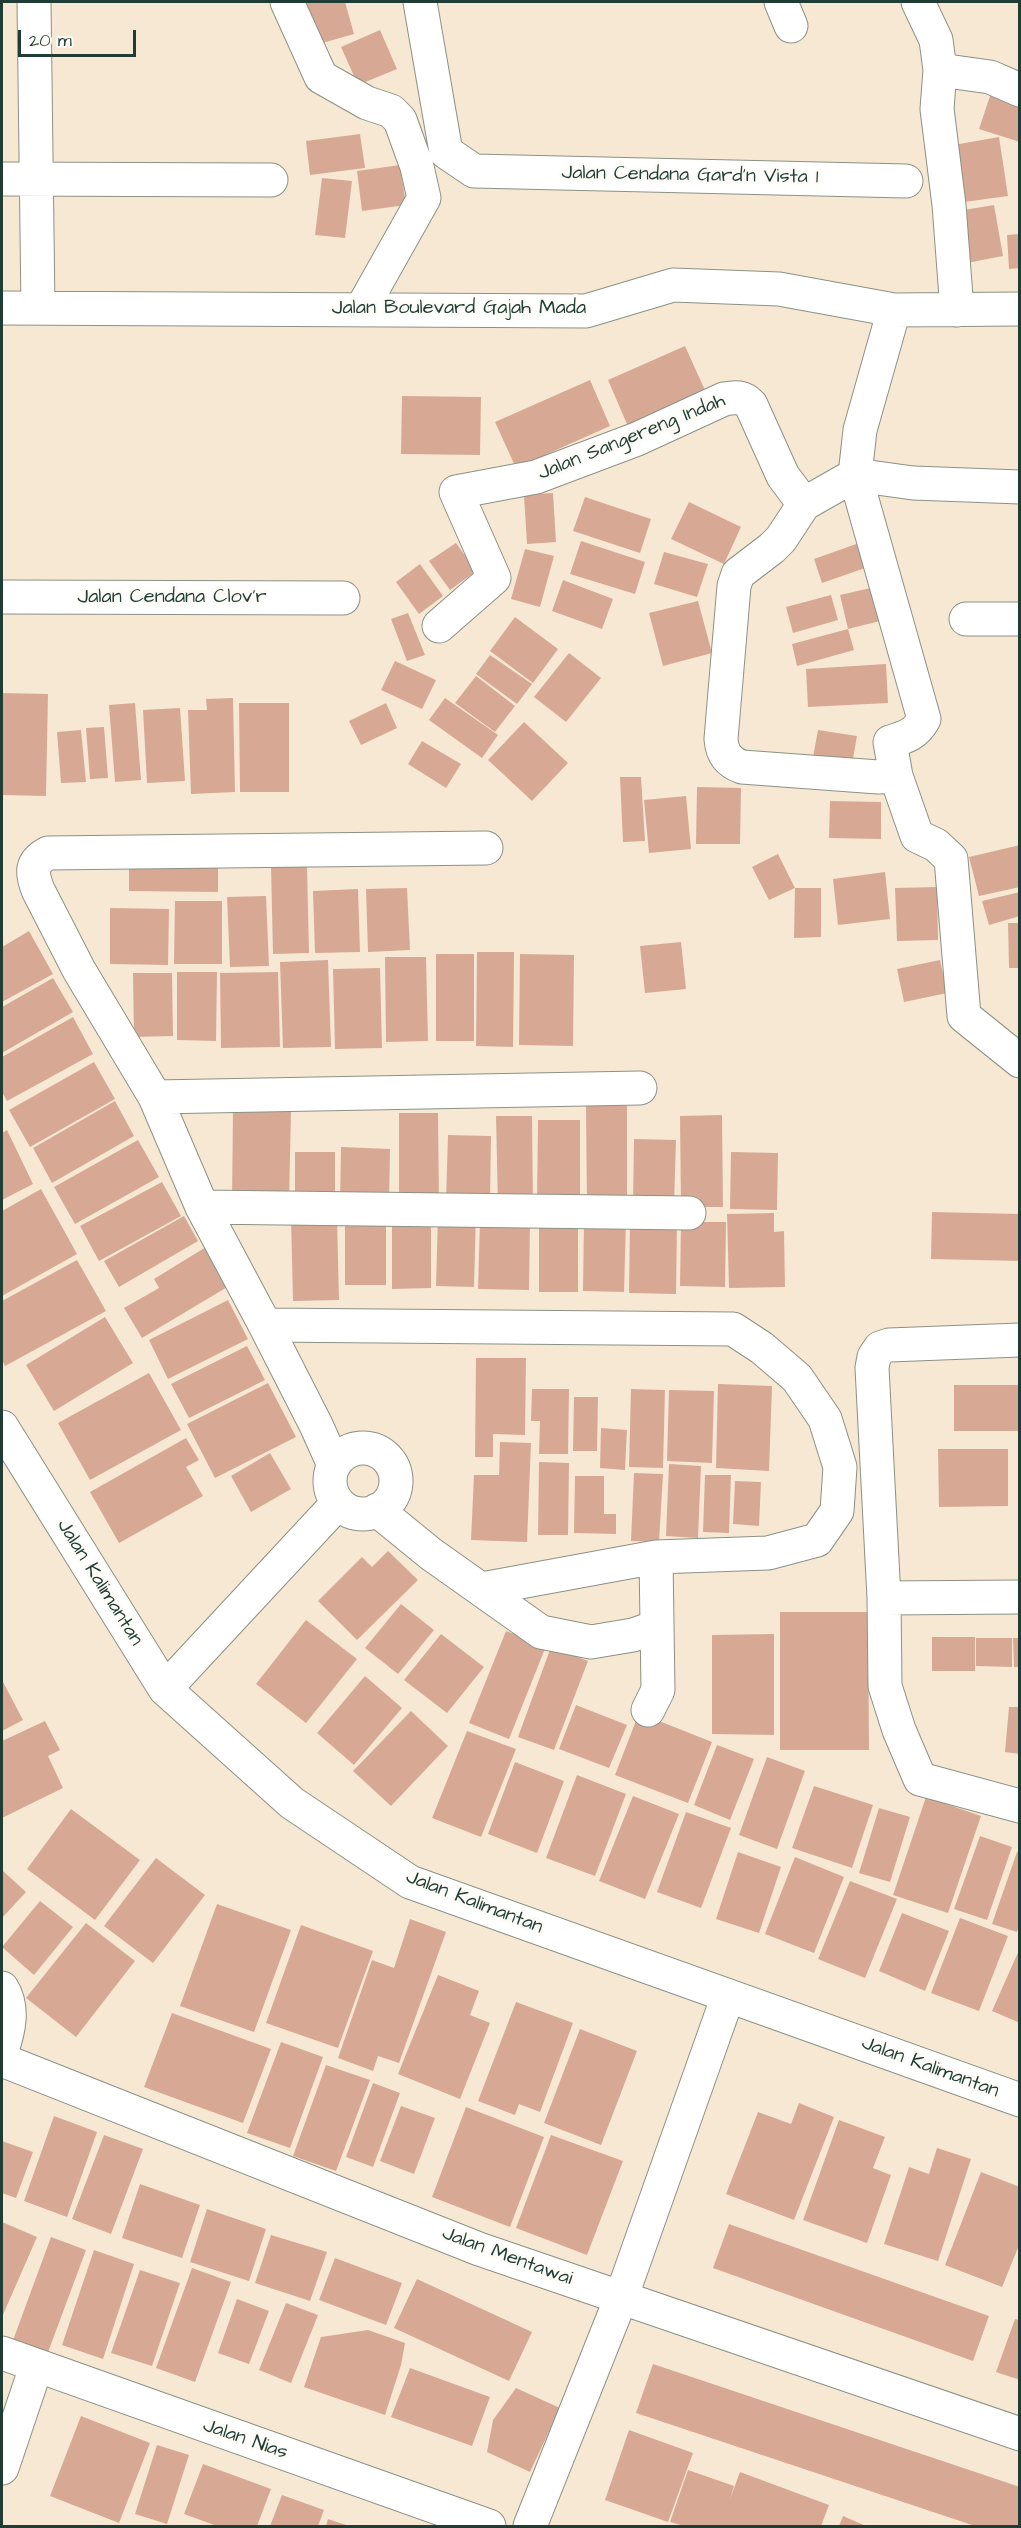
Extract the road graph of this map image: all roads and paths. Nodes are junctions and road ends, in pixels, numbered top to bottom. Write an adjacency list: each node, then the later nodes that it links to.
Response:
1 (34, 2): 8 (street)
2 (287, 2): 14 (street)
3 (420, 2): 10 (street, Jalan Cendana Gard'n Vista 1)
4 (918, 2): 5 (street)
5 (940, 70): 6 (street); 16 (street)
6 (1020, 90)
7 (2, 179): 8 (street)
8 (36, 179): 9 (street); 12 (street)
9 (271, 180)
10 (906, 181)
11 (2, 308): 12 (street, Jalan Boulevard Gajah Mada)
12 (38, 308): 14 (street, Jalan Boulevard Gajah Mada)
13 (1020, 309): 16 (street, Jalan Boulevard Gajah Mada)
14 (361, 310): 15 (street, Jalan Boulevard Gajah Mada)
15 (894, 310): 16 (street, Jalan Boulevard Gajah Mada); 17 (street)
16 (957, 310)
17 (855, 474): 18 (street); 19 (street); 25 (street)
18 (1020, 487)
19 (804, 504): 24 (street, Jalan Sangereng Indah); 25 (street)
20 (2, 597): 21 (street, Jalan Cendana Clov'r)
21 (343, 598)
22 (966, 619): 23 (street)
23 (1020, 619)
24 (440, 626)
25 (896, 776): 27 (street)
26 (486, 848): 29 (street)
27 (1020, 1061)
28 (640, 1088): 29 (street)
29 (155, 1097): 30 (street)
30 (202, 1208): 31 (street); 32 (street)
31 (689, 1213)
32 (266, 1325): 35 (street); 38 (street)
33 (1020, 1340): 41 (street)
34 (2, 1427): 43 (street, Jalan Kalimantan)
35 (334, 1465): 36 (street); 37 (street)
36 (338, 1503): 37 (street); 43 (street)
37 (377, 1510): 39 (street)
38 (656, 1557): 39 (street); 42 (street)
39 (482, 1589): 42 (street)
40 (1020, 1597): 41 (street)
41 (884, 1598): 45 (street)
42 (656, 1626): 44 (street)
43 (165, 1689): 47 (street, Jalan Kalimantan)
44 (648, 1710)
45 (1020, 1806)
46 (2, 1988): 48 (street)
47 (728, 1996): 50 (street, Jalan Kalimantan); 51 (street)
48 (2, 2050)
49 (2, 2060): 51 (street, Jalan Mentawai)
50 (1020, 2100)
51 (621, 2298): 54 (street, Jalan Mentawai); 57 (street)
52 (2, 2353): 53 (street, Jalan Nias)
53 (36, 2367): 55 (street); 56 (street, Jalan Nias)
54 (1020, 2434)
55 (2, 2468)
56 (489, 2526)
57 (530, 2526)

